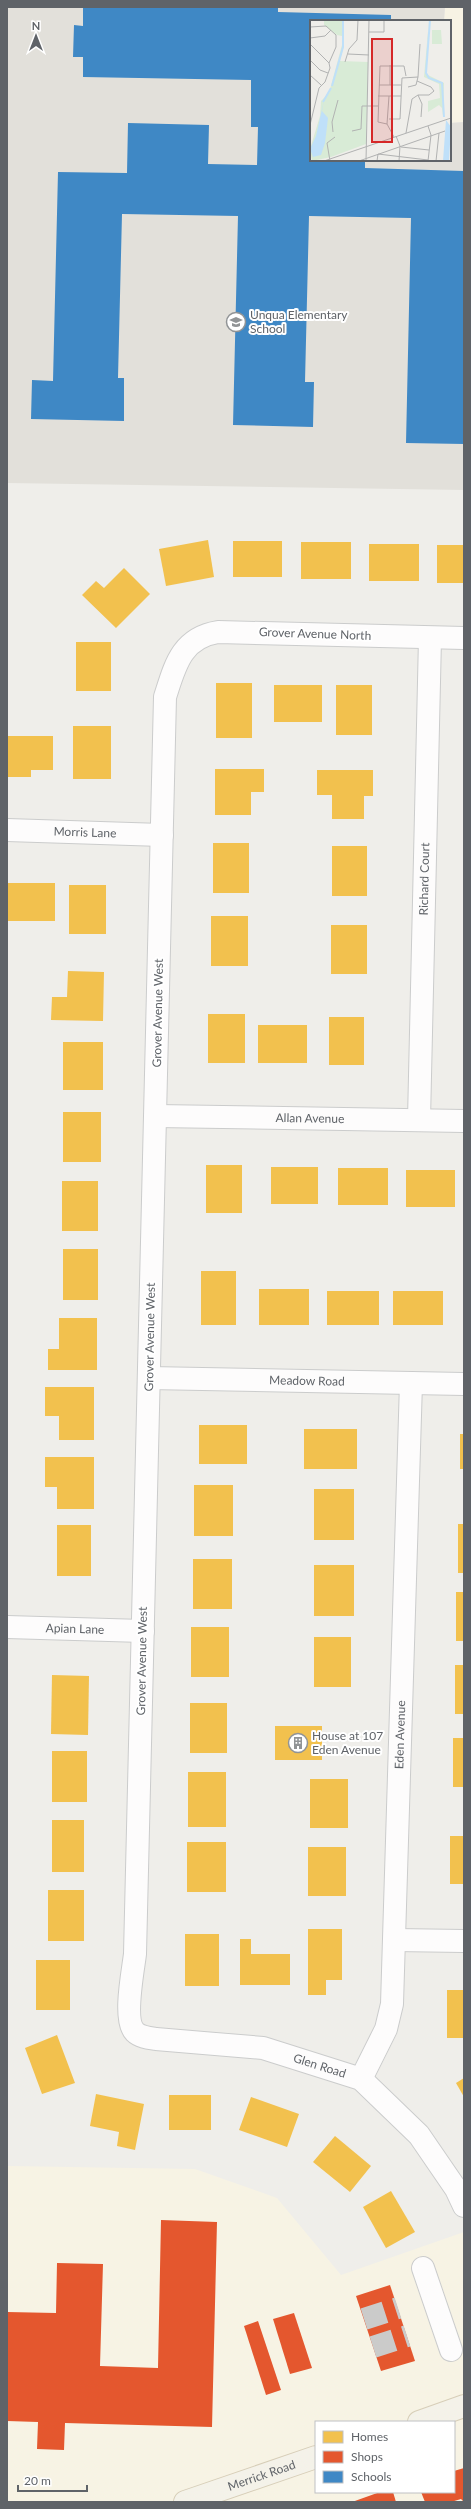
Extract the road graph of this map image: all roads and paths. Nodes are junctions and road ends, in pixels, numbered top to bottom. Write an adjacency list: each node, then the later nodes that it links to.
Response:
1 (430, 638): 2 (street, Grover Avenue North); 3 (street, Grover Avenue North); 7 (street, Richard Court)
2 (464, 638)
3 (177, 661): 5 (street, Grover Avenue West)
4 (7, 830): 5 (street, Morris Lane)
5 (162, 835): 6 (street, Grover Avenue West)
6 (156, 1116): 7 (street, Allan Avenue); 9 (street, Grover Avenue West)
7 (419, 1120): 8 (street, Allan Avenue)
8 (464, 1121)
9 (149, 1378): 10 (street, Meadow Road); 13 (street, Grover Avenue West)
10 (411, 1383): 11 (street, Meadow Road); 14 (street, Eden Avenue)
11 (464, 1384)
12 (7, 1627): 13 (street, Apian Lane)
13 (143, 1631): 16 (street, Grover Avenue West)
14 (395, 1940): 15 (street); 17 (street, Eden Avenue)
15 (464, 1941)
16 (129, 2015): 17 (street, Glen Road)
17 (361, 2079): 18 (street, Glen Road)
18 (464, 2206)
19 (423, 2268): 20 (street)
20 (451, 2350)
21 (464, 2406): 22 (main road)
22 (422, 2421)
23 (315, 2457): 24 (main road, Merrick Road)
24 (185, 2502)

